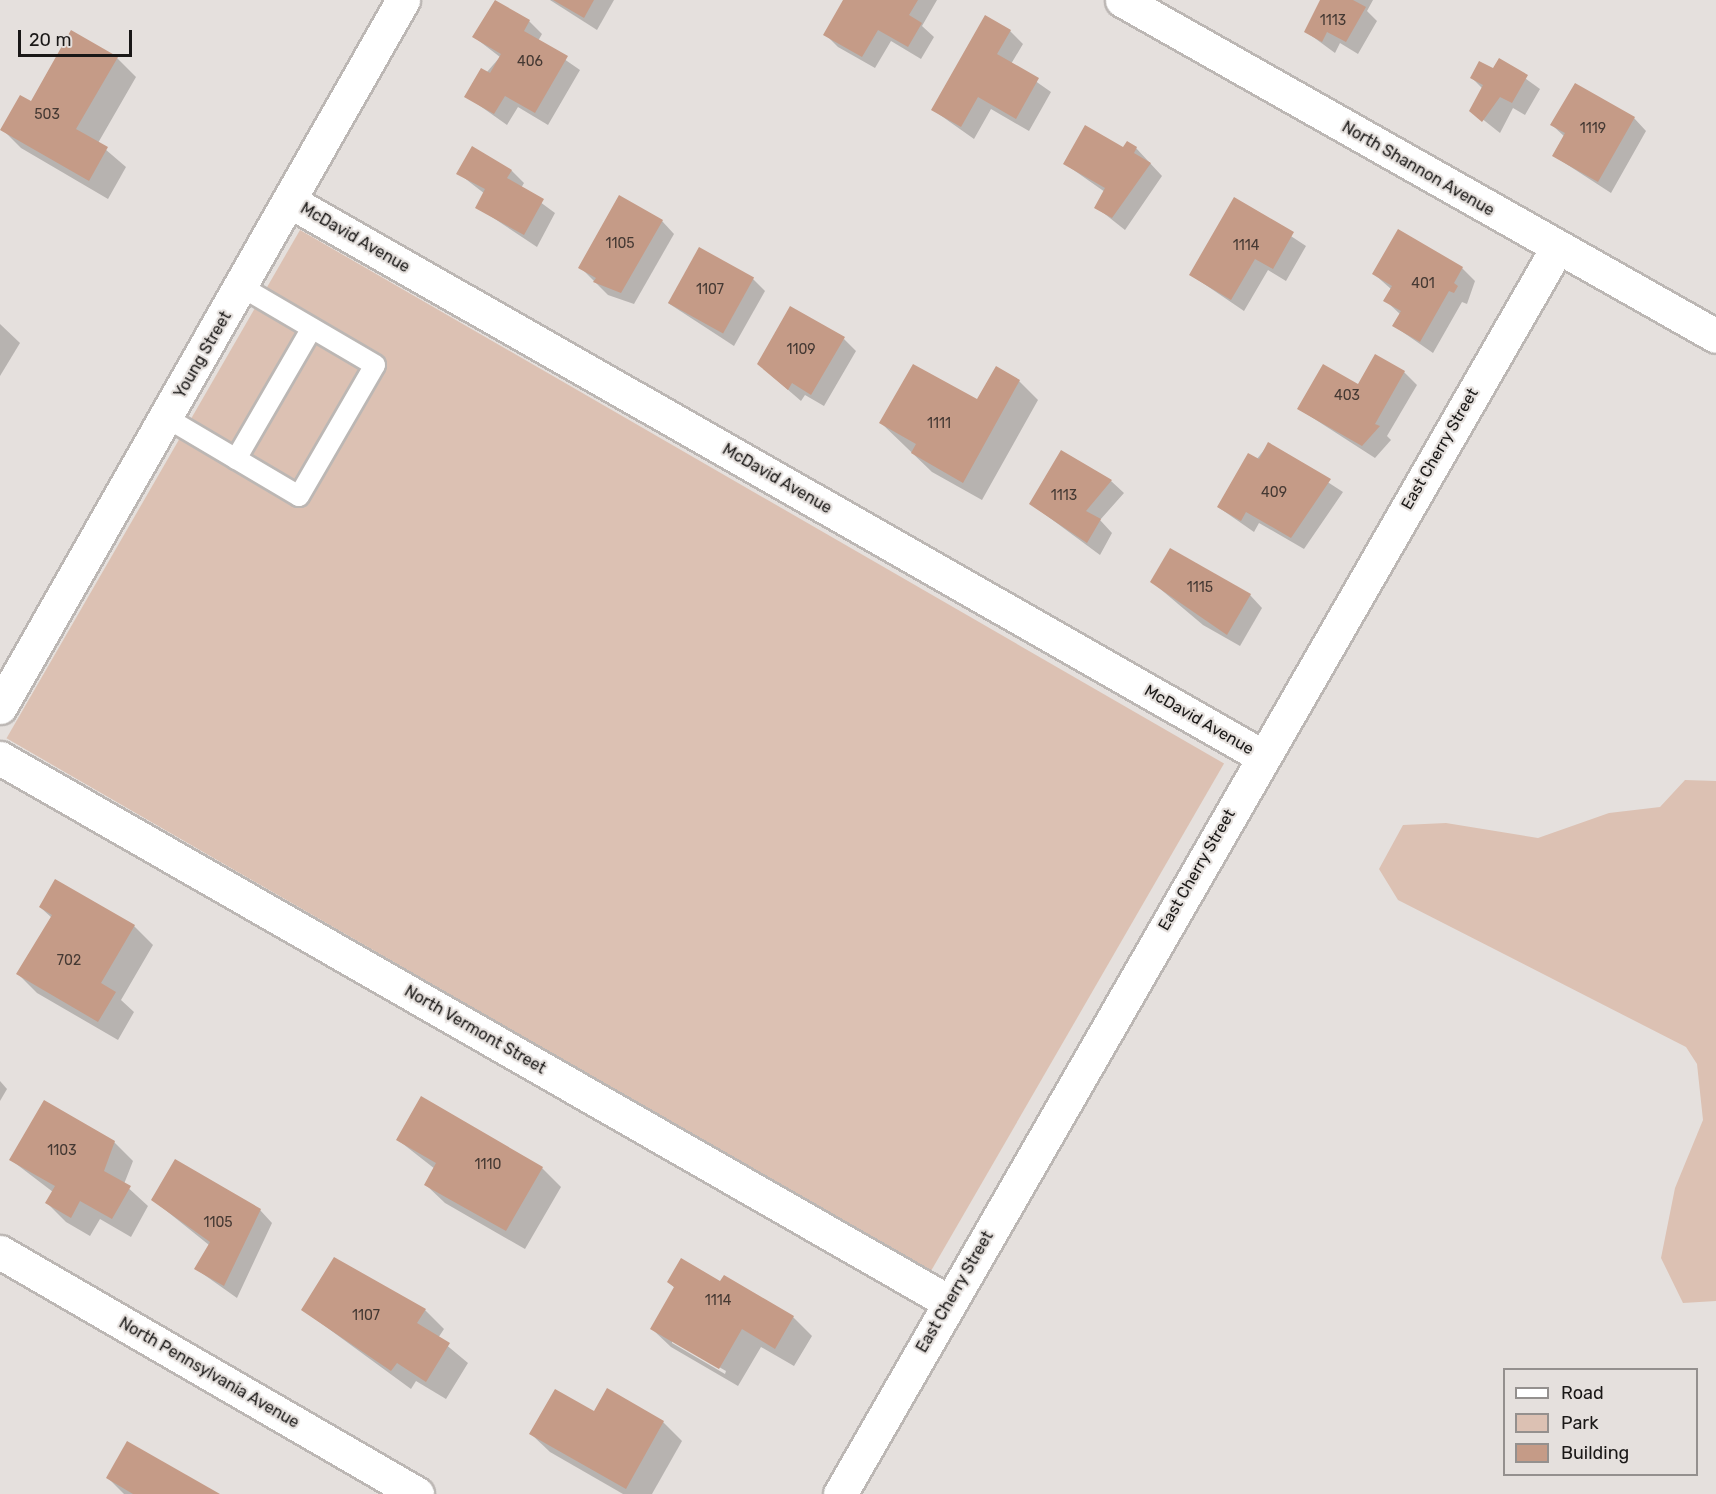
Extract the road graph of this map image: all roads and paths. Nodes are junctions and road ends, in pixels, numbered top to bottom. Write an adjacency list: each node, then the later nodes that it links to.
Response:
1 (403, 0): 3 (street, Young Street)
2 (1122, 0): 4 (street, North Shannon Avenue)
3 (291, 202): 5 (street, Young Street); 11 (street, McDavid Avenue)
4 (1557, 248): 7 (street, North Shannon Avenue); 11 (street, East Cherry Street)
5 (242, 287): 6 (lane); 8 (street, Young Street)
6 (312, 328): 9 (lane); 9 (lane)
7 (1716, 336)
8 (167, 418): 9 (lane); 10 (street, Young Street)
9 (236, 459)
10 (0, 707)
11 (1262, 756): 14 (street, East Cherry Street)
12 (0, 758): 14 (street, North Vermont Street)
13 (0, 1252): 15 (street, North Pennsylvania Avenue)
14 (949, 1302): 16 (street, East Cherry Street)
15 (417, 1494)
16 (840, 1494)

